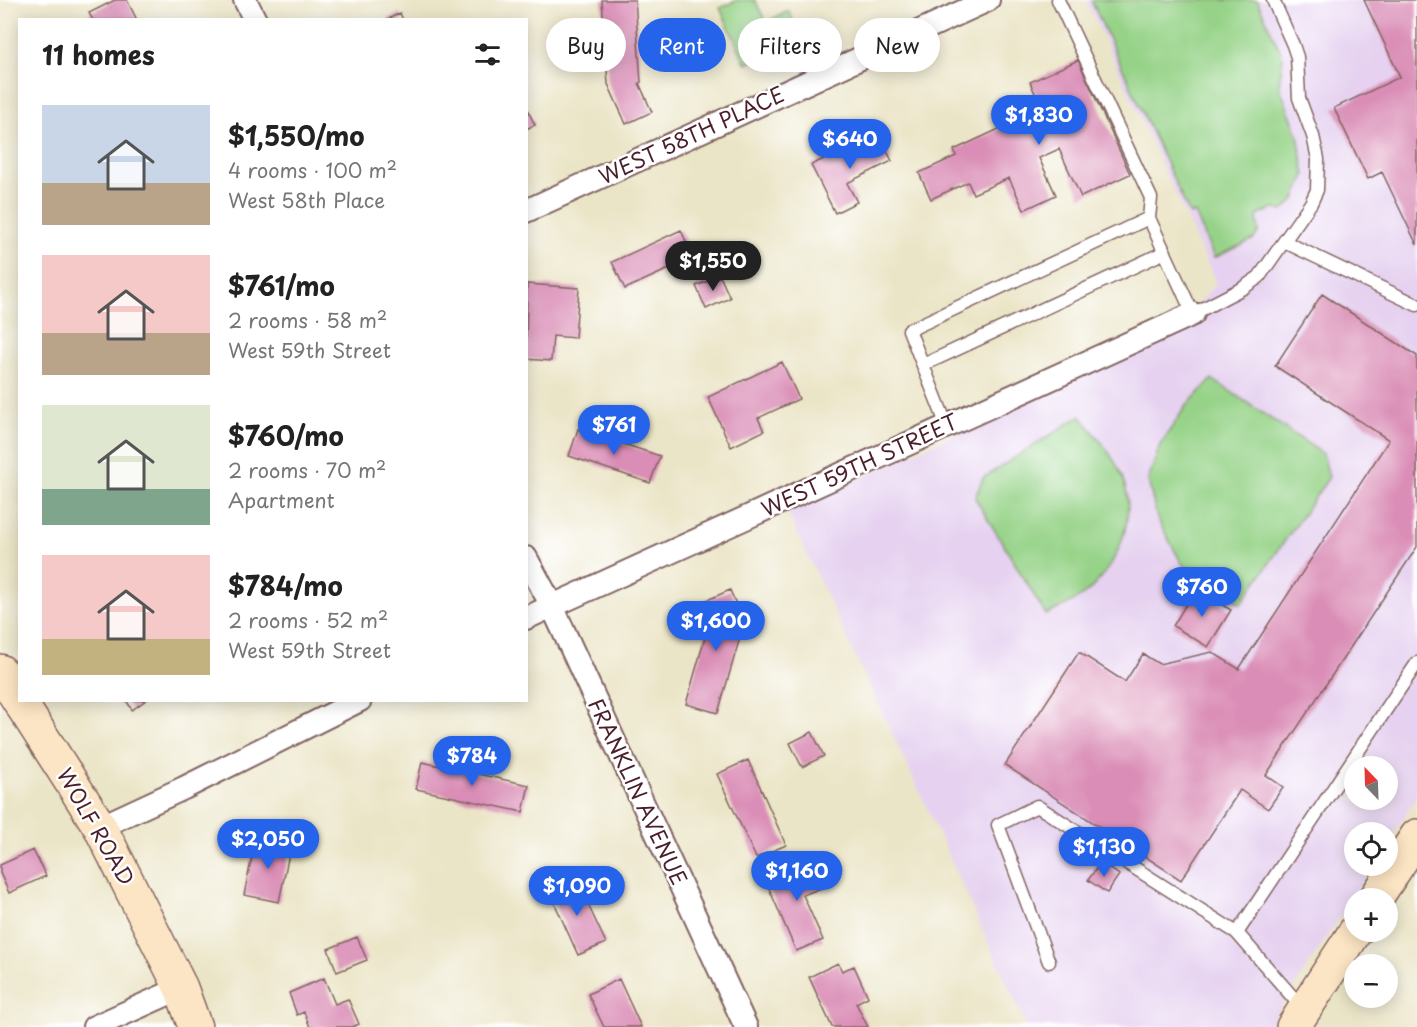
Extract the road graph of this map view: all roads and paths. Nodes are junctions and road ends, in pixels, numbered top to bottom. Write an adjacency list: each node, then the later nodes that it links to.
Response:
1 (245, 0): 5 (street)
2 (1058, 0): 7 (lane)
3 (1273, 0): 8 (lane)
4 (975, 3): 6 (street, WEST 58TH PLACE)
5 (254, 18)
6 (528, 211)
7 (1149, 218): 9 (lane); 12 (lane)
8 (1284, 242): 10 (lane); 11 (lane)
9 (1165, 252): 11 (lane); 12 (lane)
10 (1417, 305)
11 (1193, 314): 13 (street, WEST 59TH STREET)
12 (923, 365): 13 (lane)
13 (947, 426): 15 (street, WEST 59TH STREET)
14 (528, 562): 15 (street, FRANKLIN AVENUE)
15 (552, 606): 16 (street, WEST 59TH STREET); 32 (street, FRANKLIN AVENUE)
16 (528, 617)
17 (1417, 663): 25 (lane)
18 (0, 671): 19 (main road, WOLF ROAD)
19 (18, 699)
20 (20, 702): 22 (main road, WOLF ROAD)
21 (356, 702): 22 (street)
22 (100, 827): 28 (main road, WOLF ROAD)
23 (1417, 836): 24 (main road)
24 (1383, 888)
25 (1238, 933): 27 (lane); 29 (lane)
26 (1348, 942): 29 (main road)
27 (1049, 962)
28 (181, 988): 30 (street); 31 (main road, WOLF ROAD)
29 (1298, 1019)
30 (94, 1027)
31 (195, 1027)
32 (746, 1027)

